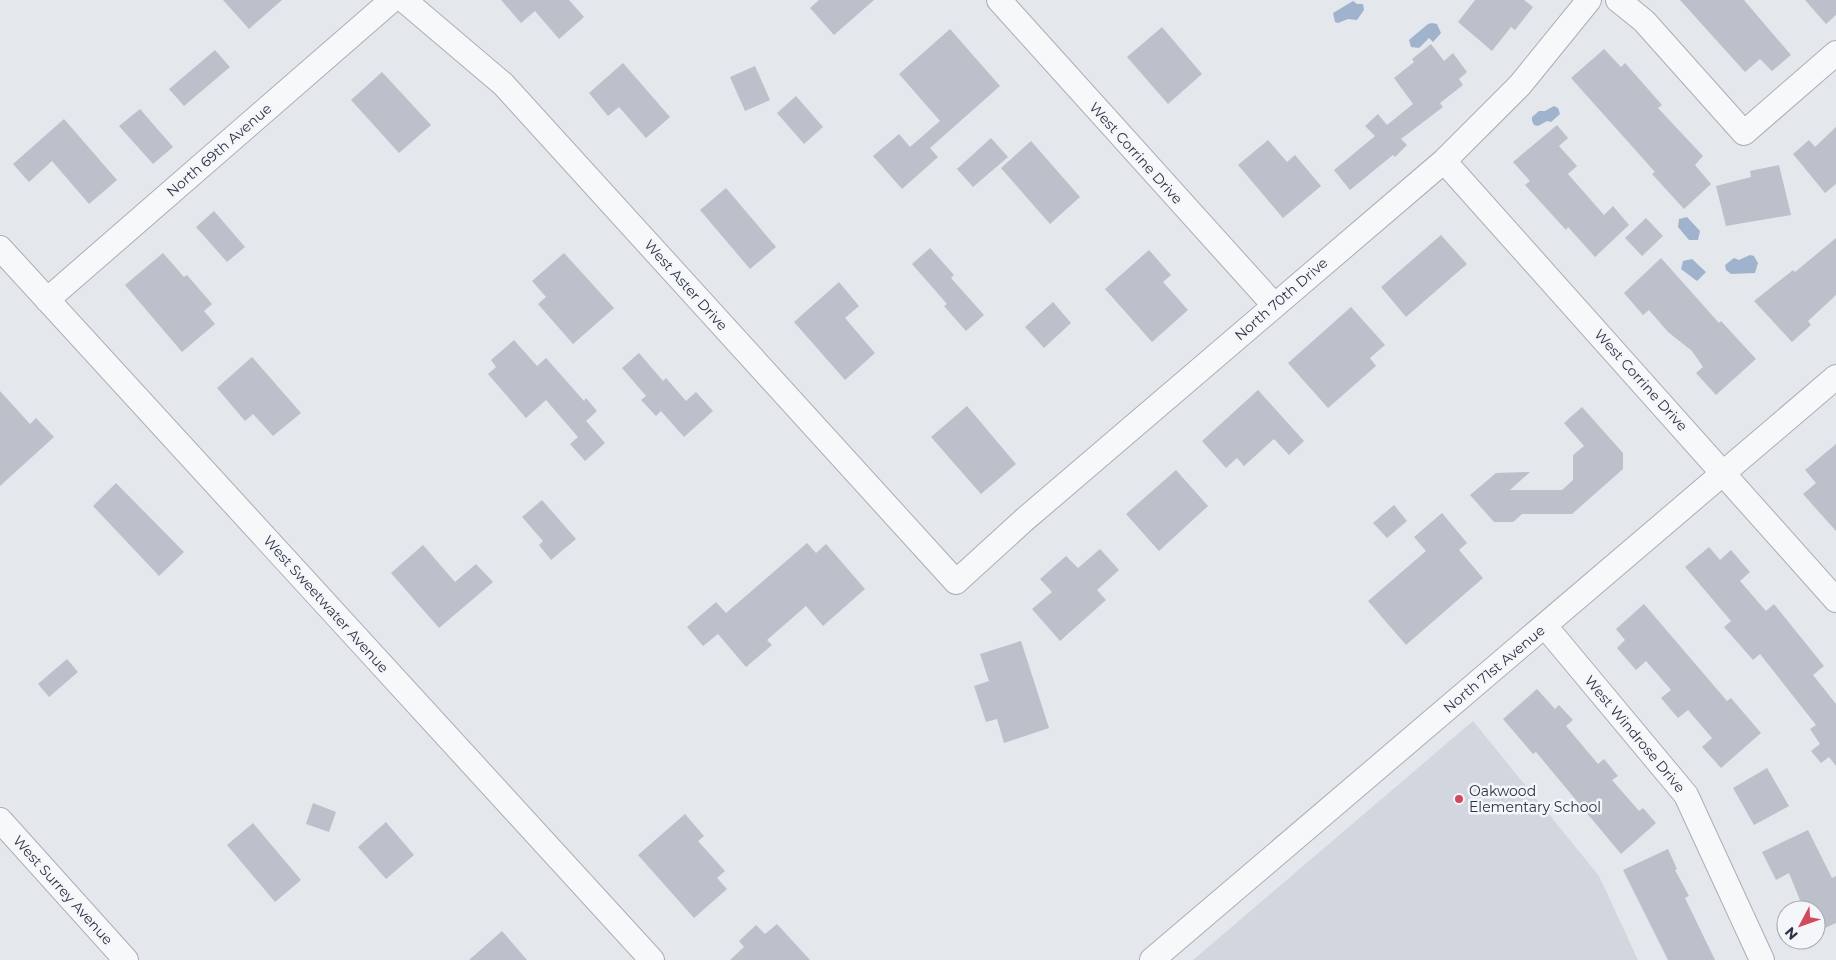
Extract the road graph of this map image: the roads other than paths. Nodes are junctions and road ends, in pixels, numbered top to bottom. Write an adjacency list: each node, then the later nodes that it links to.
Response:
1 (392, 0): 9 (street, North 69th Avenue)
2 (404, 0): 13 (street, West Aster Drive)
3 (999, 0): 10 (street, West Corrine Drive)
4 (1589, 0): 7 (street, North 70th Drive)
5 (1618, 0): 6 (street)
6 (1836, 53)
7 (1444, 161): 10 (street, North 70th Drive); 12 (street, West Corrine Drive)
8 (0, 248): 9 (street, West Sweetwater Avenue)
9 (47, 300): 18 (street, West Sweetwater Avenue)
10 (1274, 306): 13 (street, North 70th Drive)
11 (1836, 377): 12 (street, North 71st Avenue)
12 (1724, 473): 14 (street, West Corrine Drive); 15 (street, North 71st Avenue)
13 (956, 582)
14 (1836, 600)
15 (1545, 626): 19 (street, North 71st Avenue); 20 (street, West Windrose Drive)
16 (0, 820): 17 (street, West Surrey Avenue)
17 (126, 960)
18 (652, 960)
19 (1152, 960)
20 (1762, 960)

